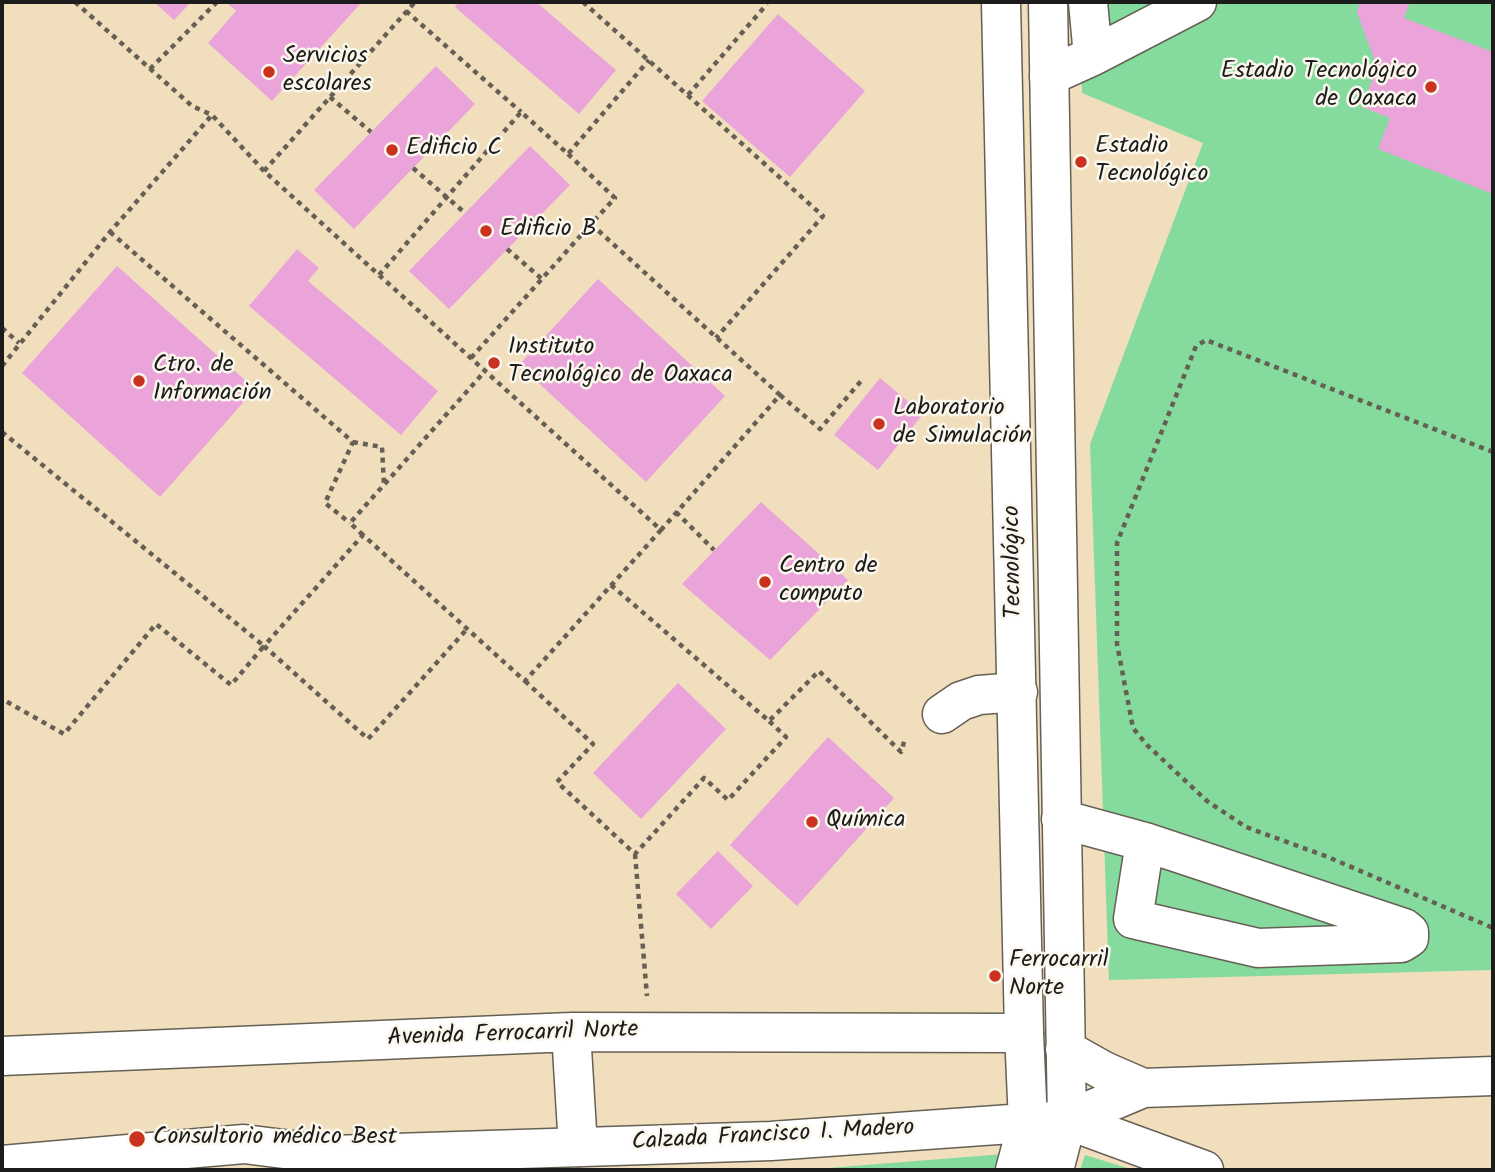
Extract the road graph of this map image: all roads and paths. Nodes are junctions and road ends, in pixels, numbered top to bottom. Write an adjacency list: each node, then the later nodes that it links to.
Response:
1 (75, 2): 13 (path)
2 (217, 2): 13 (path)
3 (415, 2): 10 (path)
4 (583, 2): 12 (path)
5 (1001, 2): 48 (main road, Tecnológico)
6 (1048, 2): 14 (main road, Tecnológico)
7 (1088, 2): 11 (main road)
8 (1197, 2): 11 (main road)
9 (767, 4): 15 (path)
10 (406, 11): 16 (path); 17 (path)
11 (1093, 56): 14 (main road)
12 (649, 60): 15 (path); 20 (path)
13 (150, 69): 18 (path)
14 (1049, 76): 47 (main road, Tecnológico)
15 (688, 95): 31 (path)
16 (330, 97): 19 (path); 22 (path)
17 (521, 112): 20 (path); 23 (path)
18 (212, 115): 22 (path); 26 (path)
19 (371, 132)
20 (568, 154): 25 (path)
21 (413, 168): 23 (path)
22 (264, 171): 28 (path)
23 (447, 197): 24 (path); 28 (path)
24 (465, 213)
25 (591, 224): 29 (path); 31 (path)
26 (110, 232): 32 (path); 39 (path)
27 (507, 249): 29 (path)
28 (379, 275): 33 (path)
29 (542, 279): 33 (path)
30 (2, 328): 32 (path)
31 (716, 338): 37 (path)
32 (19, 343): 34 (path)
33 (471, 358): 35 (path)
34 (2, 366)
35 (485, 371): 41 (path); 44 (path)
36 (861, 381): 37 (path)
37 (780, 395): 42 (path)
38 (2, 432): 51 (path)
39 (353, 442): 41 (path); 43 (path)
40 (1493, 452): 61 (path)
41 (384, 485): 43 (path)
42 (676, 512): 44 (path); 46 (path)
43 (351, 523): 45 (path)
44 (661, 530): 49 (path)
45 (363, 535): 50 (path); 51 (path)
46 (714, 550)
47 (1057, 569): 48 (main road); 58 (main road, Tecnológico)
48 (1015, 572): 53 (main road, Tecnológico)
49 (611, 585): 52 (path); 56 (path)
50 (467, 629): 51 (path); 52 (path)
51 (264, 646): 54 (path)
52 (525, 681): 60 (path)
53 (1018, 692): 55 (main road); 64 (main road, Tecnológico)
54 (2, 699)
55 (942, 714)
56 (769, 720): 57 (path); 60 (path)
57 (905, 739)
58 (1061, 819): 59 (main road); 65 (main road, Tecnológico)
59 (1145, 842): 59 (main road)
60 (635, 854): 62 (path)
61 (1493, 928)
62 (647, 996)
63 (570, 1032): 64 (main road, Avenida Ferrocarril Norte); 66 (main road, Avenida Ferrocarril Norte); 71 (main road)
64 (1024, 1033): 70 (main road, Tecnológico)
65 (1065, 1049): 68 (main road); 69 (main road, Tecnológico)
66 (2, 1056)
67 (1493, 1076): 68 (main road)
68 (1143, 1088): 69 (main road)
69 (1067, 1120): 70 (main road, Calzada Francisco I. Madero); 76 (main road, Tecnológico); 77 (main road, Calzada Francisco I. Madero)
70 (1028, 1122): 71 (main road, Calzada Francisco I. Madero); 75 (main road, Tecnológico)
71 (578, 1147): 72 (main road, Calzada Francisco I. Madero)
72 (332, 1155): 73 (main road, Calzada Francisco I. Madero); 74 (main road, Calzada Francisco I. Madero)
73 (2, 1165)
74 (294, 1170)
75 (1015, 1170)
76 (1054, 1170)
77 (1204, 1170)

